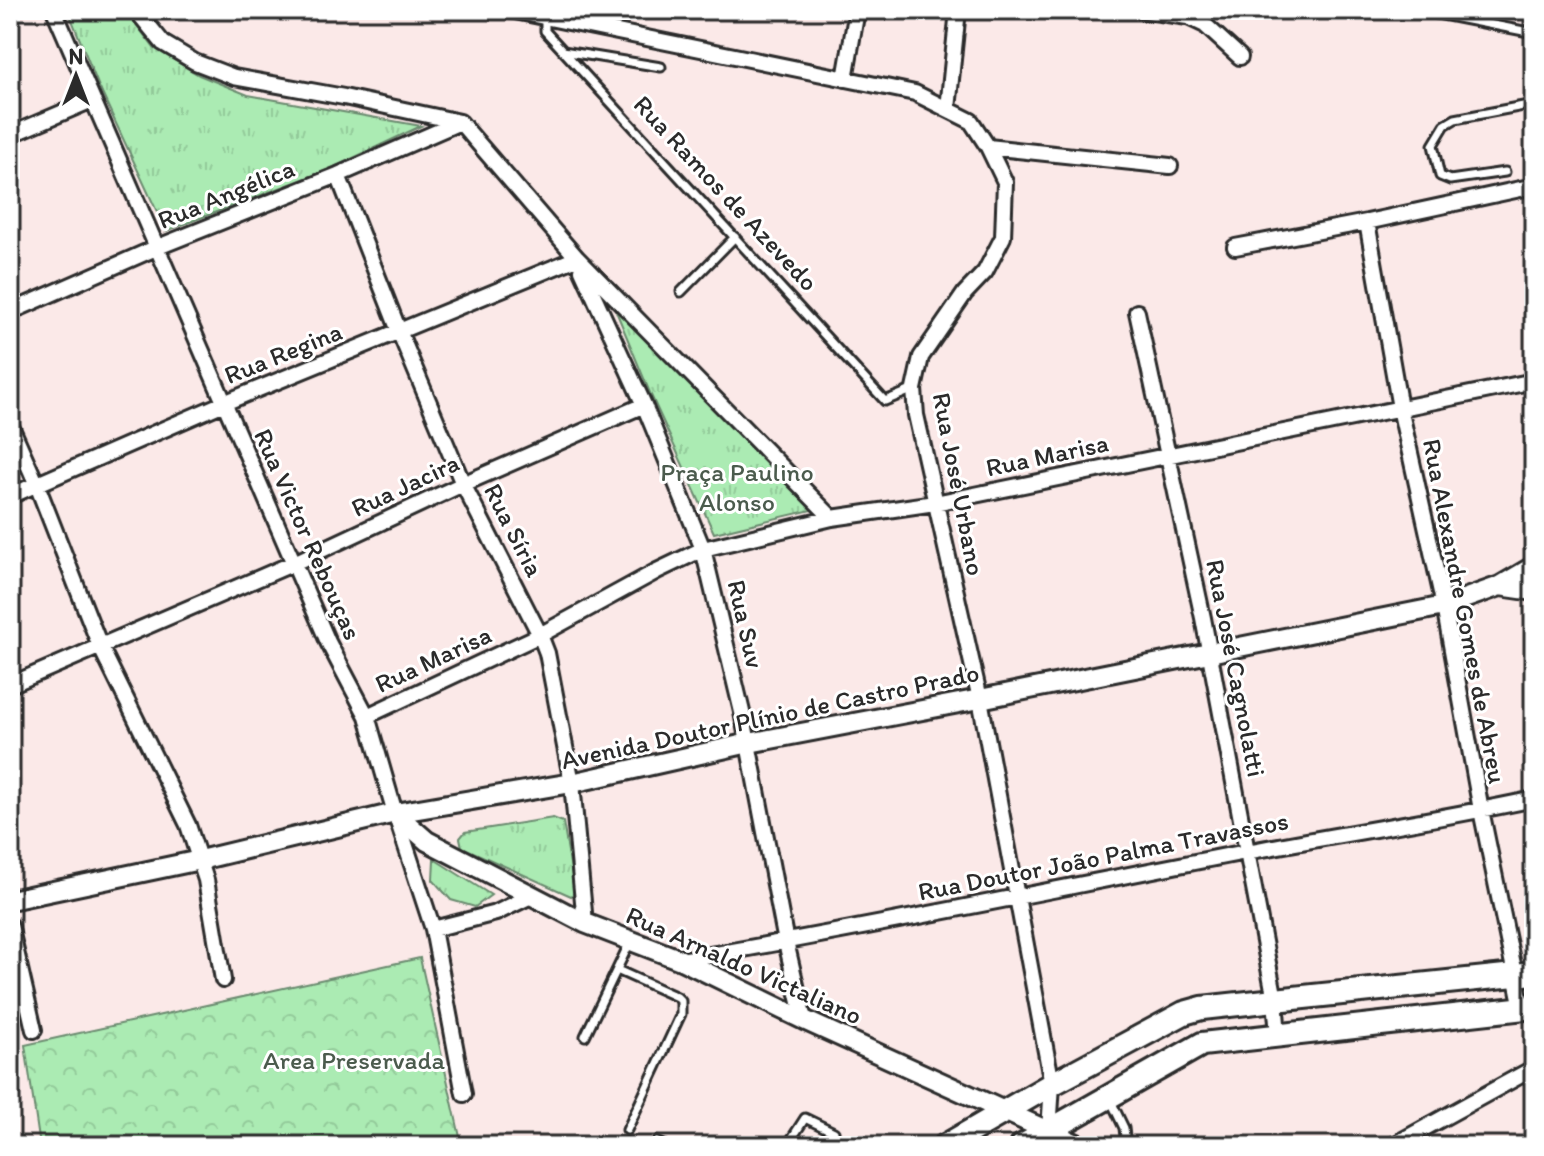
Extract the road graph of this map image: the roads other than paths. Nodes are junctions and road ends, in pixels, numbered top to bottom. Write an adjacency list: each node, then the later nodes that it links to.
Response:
1 (54, 10): 14 (street, Rua Victor Rebouças)
2 (136, 10): 17 (street)
3 (510, 10): 8 (street)
4 (857, 10): 13 (street)
5 (958, 10): 16 (street)
6 (1140, 10): 11 (street)
7 (1422, 11): 9 (lane)
8 (552, 15): 10 (lane, Rua Ramos de Azevedo); 13 (street, Rua José Urbano)
9 (1534, 33)
10 (563, 51): 12 (lane); 25 (lane, Rua Ramos de Azevedo)
11 (1240, 57)
12 (661, 67)
13 (845, 79): 16 (street, Rua José Urbano)
14 (92, 100): 18 (street); 26 (street, Rua Victor Rebouças)
15 (1534, 104): 21 (lane)
16 (948, 109): 19 (street, Rua José Urbano)
17 (460, 122): 22 (street, Rua Angélica); 28 (street)
18 (10, 135)
19 (988, 147): 20 (street); 34 (street, Rua José Urbano)
20 (1170, 166)
21 (1505, 172)
22 (338, 175): 26 (street, Rua Angélica); 32 (street, Rua Síria)
23 (1534, 186): 24 (street)
24 (1367, 222): 27 (street); 37 (street, Rua Alexandre Gomes de Abreu)
25 (735, 237): 29 (lane); 34 (lane, Rua Ramos de Azevedo)
26 (158, 247): 30 (street, Rua Angélica); 35 (street, Rua Victor Rebouças)
27 (1235, 247)
28 (577, 258): 32 (street, Rua Regina); 36 (street, Rua Suv); 44 (street)
29 (681, 292)
30 (10, 312)
31 (1137, 312): 39 (street, Rua José Cagnolatti)
32 (399, 331): 35 (street, Rua Regina); 40 (street, Rua Síria)
33 (1534, 381): 37 (street, Rua Marisa)
34 (914, 389): 43 (street, Rua José Urbano)
35 (224, 403): 41 (street, Rua Regina); 46 (street, Rua Victor Rebouças)
36 (644, 405): 40 (street, Rua Jacira); 45 (street, Rua Suv)
37 (1400, 408): 39 (street, Rua Marisa); 50 (street, Rua Alexandre Gomes de Abreu)
38 (10, 424): 41 (street)
39 (1168, 454): 43 (street, Rua Marisa); 53 (street, Rua José Cagnolatti)
40 (463, 484): 46 (street, Rua Jacira); 51 (street, Rua Síria)
41 (37, 485): 42 (street, Rua Regina); 52 (street)
42 (10, 496)
43 (935, 503): 44 (street, Rua Marisa); 55 (street, Rua José Urbano)
44 (832, 518): 45 (street, Rua Marisa)
45 (703, 549): 51 (street, Rua Marisa); 57 (street, Rua Suv)
46 (294, 563): 52 (street, Rua Jacira); 56 (street, Rua Victor Rebouças)
47 (1534, 566): 48 (street, Avenida Doutor Plínio de Castro Prado)
48 (1500, 586): 49 (street); 50 (street, Avenida Doutor Plínio de Castro Prado)
49 (1534, 591)
50 (1444, 606): 53 (street, Avenida Doutor Plínio de Castro Prado); 60 (street, Rua Alexandre Gomes de Abreu)
51 (540, 635): 56 (street, Rua Marisa); 58 (street, Rua Síria)
52 (100, 646): 54 (street, Rua Jacira); 63 (street)
53 (1210, 653): 55 (street, Avenida Doutor Plínio de Castro Prado); 62 (street, Rua José Cagnolatti)
54 (10, 685)
55 (980, 699): 57 (street, Avenida Doutor Plínio de Castro Prado); 65 (street, Rua José Urbano)
56 (367, 716): 61 (street, Rua Victor Rebouças)
57 (749, 743): 58 (street, Avenida Doutor Plínio de Castro Prado); 71 (street, Rua Suv)
58 (572, 783): 61 (street, Avenida Doutor Plínio de Castro Prado); 67 (street, Rua Síria)
59 (1534, 799): 60 (street, Rua Doutor João Palma Travassos)
60 (1481, 810): 62 (street, Rua Doutor João Palma Travassos); 74 (street, Rua Alexandre Gomes de Abreu)
61 (395, 813): 63 (street, Avenida Doutor Plínio de Castro Prado); 64 (street, Rua Arnaldo Victaliano); 69 (street, Rua Victor Rebouças)
62 (1246, 852): 65 (street, Rua Doutor João Palma Travassos); 76 (street, Rua José Cagnolatti)
63 (200, 860): 66 (street, Avenida Doutor Plínio de Castro Prado); 75 (street)
64 (531, 896): 67 (street, Rua Arnaldo Victaliano); 69 (street)
65 (1016, 897): 71 (street, Rua Doutor João Palma Travassos); 83 (street, Rua José Urbano)
66 (10, 900)
67 (585, 923): 70 (street, Rua Arnaldo Victaliano)
68 (10, 925): 79 (street)
69 (433, 929): 84 (street, Rua Victor Rebouças)
70 (630, 940): 72 (street, Rua Arnaldo Victaliano); 73 (lane)
71 (786, 942): 72 (street, Rua Doutor João Palma Travassos); 78 (street, Rua Suv)
72 (681, 960): 78 (street, Rua Arnaldo Victaliano)
73 (617, 970): 81 (lane); 87 (lane)
74 (1525, 974): 76 (main road); 77 (street, Rua Alexandre Gomes de Abreu)
75 (223, 980)
76 (1275, 1000): 80 (street, Rua José Cagnolatti); 83 (main road)
77 (1528, 1007): 80 (main road)
78 (804, 1020): 86 (street, Rua Arnaldo Victaliano)
79 (34, 1030)
80 (1278, 1035): 85 (main road)
81 (585, 1036)
82 (1534, 1068): 97 (street)
83 (1052, 1084): 86 (main road); 88 (street, Rua José Urbano)
84 (464, 1094)
85 (1109, 1096): 88 (main road); 96 (lane)
86 (1003, 1112): 88 (street, Rua Arnaldo Victaliano); 93 (main road)
87 (627, 1130)
88 (1049, 1131): 94 (main road); 95 (street, Rua Arnaldo Victaliano)
89 (834, 1132): 92 (lane)
90 (657, 1142): 91 (lane)
91 (666, 1146)
92 (787, 1146)
93 (945, 1146)
94 (1022, 1146)
95 (1081, 1146)
96 (1126, 1146)
97 (1392, 1146)

